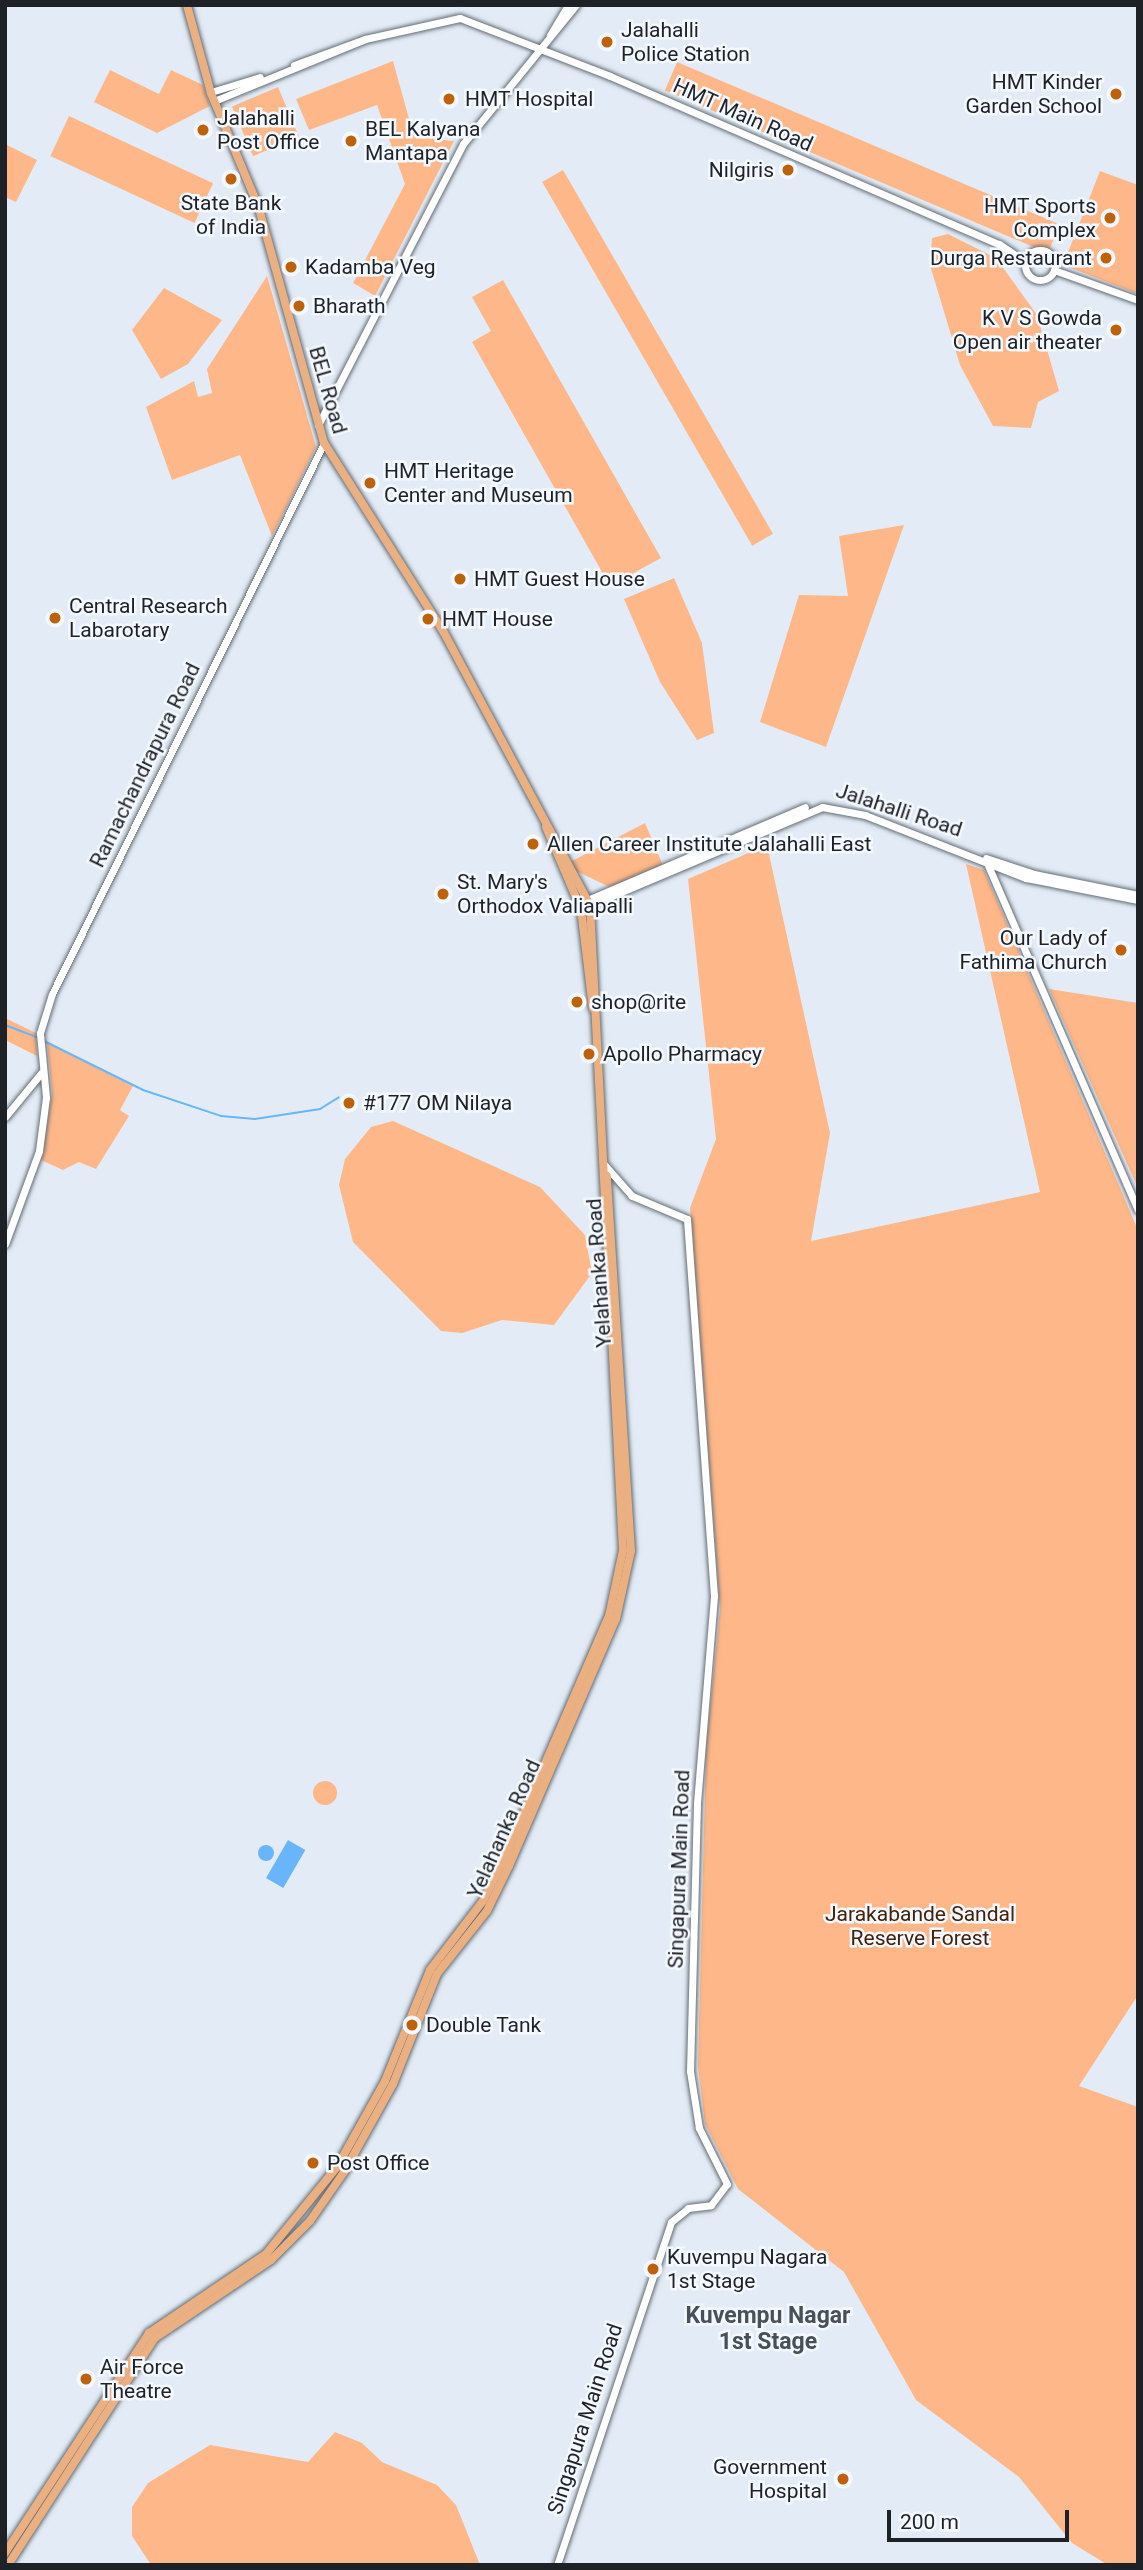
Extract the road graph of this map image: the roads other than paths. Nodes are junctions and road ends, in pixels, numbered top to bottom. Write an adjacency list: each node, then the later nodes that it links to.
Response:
1 (187, 5): 7 (main road, BEL Road)
2 (568, 5): 4 (street)
3 (576, 5): 4 (street)
4 (550, 35): 6 (street)
5 (365, 39): 6 (street, HMT Main Road); 7 (street); 8 (street)
6 (541, 47): 9 (street, HMT Main Road); 12 (street)
7 (211, 92): 8 (main road, BEL Road)
8 (214, 101): 12 (main road, BEL Road)
9 (1026, 262): 10 (street, HMT Main Road); 10 (street)
10 (1054, 270): 11 (street)
11 (1138, 300)
12 (318, 426): 13 (main road, BEL Road)
13 (324, 443): 16 (main road, BEL Road); 18 (street, Ramachandrapura Road)
14 (988, 861): 15 (street, Jalahalli Road); 16 (street, Jalahalli Road); 21 (street)
15 (1138, 897)
16 (585, 904): 17 (main road, BEL Road)
17 (593, 1008): 20 (main road, Yelahanka Road)
18 (42, 1072): 19 (street); 22 (street, Ramachandrapura Road)
19 (5, 1117)
20 (603, 1163): 23 (main road, Yelahanka Road); 26 (street, Singapura Main Road)
21 (1138, 1210)
22 (5, 1244)
23 (616, 1338): 24 (main road, Yelahanka Road); 25 (main road, Yelahanka Road)
24 (5, 2553)
25 (8, 2565)
26 (557, 2565)

